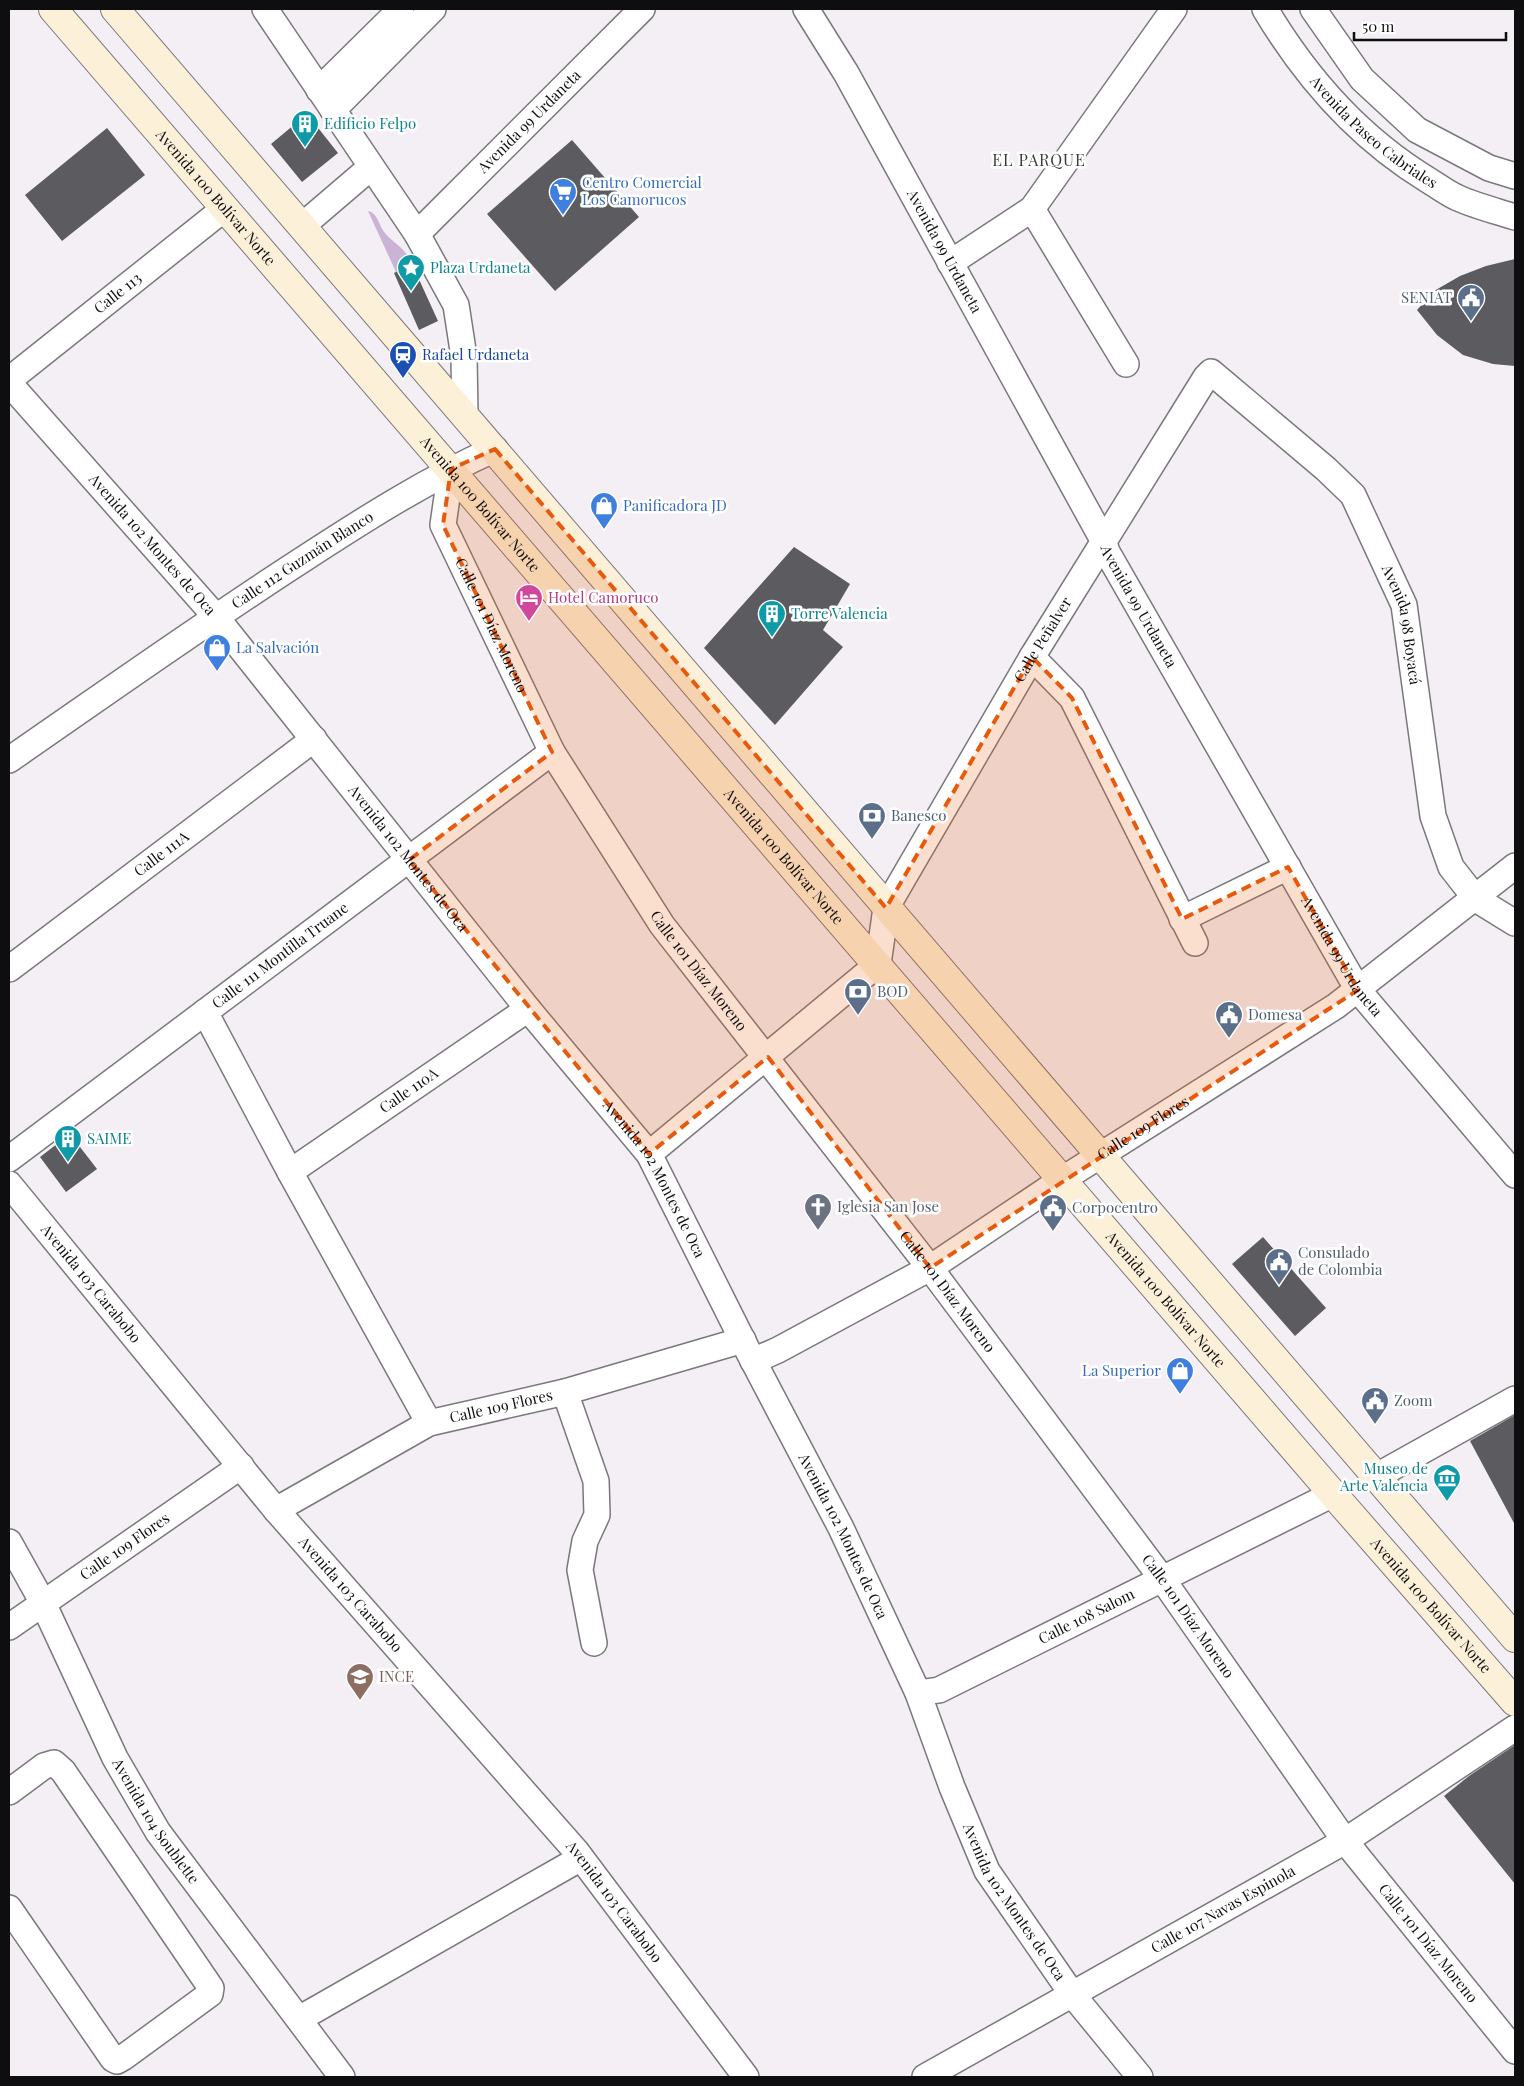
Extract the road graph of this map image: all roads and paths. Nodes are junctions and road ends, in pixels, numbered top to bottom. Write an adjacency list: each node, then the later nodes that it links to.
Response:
1 (54, 9): 14 (main road, Avenida 100 Bolívar Norte)
2 (115, 9): 17 (main road)
3 (265, 9): 11 (street)
4 (401, 9): 11 (street)
5 (433, 9): 11 (street)
6 (642, 9): 18 (street, Avenida 99 Urdaneta)
7 (806, 9): 19 (street, Avenida 99 Urdaneta)
8 (1174, 9): 15 (street)
9 (1265, 9): 16 (street, Avenida Paseo Cabriales)
10 (1313, 9): 13 (street, Avenida Paseo Cabriales)
11 (326, 100): 12 (street)
12 (371, 167): 17 (street); 18 (street)
13 (1515, 176)
14 (226, 208): 22 (street, Calle 113); 25 (main road, Avenida 100 Bolívar Norte)
15 (1032, 209): 19 (street); 20 (street)
16 (1515, 217)
17 (302, 226): 23 (main road)
18 (417, 234): 23 (street)
19 (950, 263): 26 (street, Avenida 99 Urdaneta)
20 (1126, 364)
21 (1206, 377): 26 (street, Calle Peñalver); 35 (street, Avenida 98 Boyacá)
22 (9, 381): 27 (street, Avenida 102 Montes de Oca)
23 (465, 416): 24 (main road)
24 (495, 449): 25 (street, Calle 112 Guzmán Blanco); 36 (main road)
25 (451, 469): 27 (street, Calle 112 Guzmán Blanco); 30 (street, Calle 101 Díaz Moreno); 40 (main road, Avenida 100 Bolívar Norte)
26 (1103, 540): 28 (street, Calle Peñalver); 34 (street, Avenida 99 Urdaneta)
27 (216, 617): 29 (street, Avenida 102 Montes de Oca); 31 (street, Calle 112 Guzmán Blanco)
28 (1032, 657): 36 (street, Calle Peñalver); 37 (street)
29 (314, 739): 32 (street, Avenida 102 Montes de Oca); 41 (street, Calle 111A)
30 (552, 752): 32 (street, Calle 111 Montilla Truane); 45 (street, Calle 101 Díaz Moreno)
31 (9, 760)
32 (409, 860): 43 (street, Avenida 102 Montes de Oca); 44 (street, Calle 111 Montilla Truane)
33 (1515, 866): 35 (street, Calle 109 Flores)
34 (1288, 867): 37 (street); 42 (street, Avenida 99 Urdaneta)
35 (1476, 899): 38 (street, Avenida 98 Boyacá); 42 (street, Calle 109 Flores)
36 (886, 908): 40 (street); 47 (main road)
37 (1182, 919): 39 (street)
38 (1515, 923)
39 (1194, 943)
40 (878, 964): 45 (street); 51 (main road, Avenida 100 Bolívar Norte)
41 (9, 969)
42 (1358, 990): 47 (street, Calle 109 Flores); 50 (street, Avenida 99 Urdaneta)
43 (528, 1009): 46 (street, Avenida 102 Montes de Oca); 49 (street, Calle 110A)
44 (205, 1012): 48 (street, Calle 111 Montilla Truane); 49 (street)
45 (768, 1057): 46 (street); 53 (street, Calle 101 Díaz Moreno)
46 (649, 1154): 54 (street, Avenida 102 Montes de Oca)
47 (1102, 1155): 51 (street, Calle 109 Flores); 59 (main road)
48 (9, 1159)
49 (290, 1172): 57 (street)
50 (1515, 1175)
51 (1063, 1180): 53 (street, Calle 109 Flores); 60 (main road, Avenida 100 Bolívar Norte)
52 (9, 1184): 58 (street, Avenida 103 Carabobo)
53 (930, 1268): 54 (street, Calle 109 Flores); 63 (street, Calle 101 Díaz Moreno)
54 (748, 1350): 55 (street, Calle 109 Flores); 68 (street, Avenida 102 Montes de Oca)
55 (565, 1392): 57 (street, Calle 109 Flores); 67 (street)
56 (1515, 1399): 59 (street)
57 (429, 1423): 61 (street, Calle 109 Flores)
58 (240, 1466): 61 (street, Avenida 103 Carabobo); 64 (street, Calle 109 Flores)
59 (1377, 1476): 66 (main road)
60 (1333, 1494): 63 (street, Calle 108 Salom); 69 (main road, Avenida 100 Bolívar Norte)
61 (276, 1510): 73 (street, Avenida 103 Carabobo)
62 (9, 1542): 64 (street, Avenida 104 Soublette)
63 (1163, 1580): 68 (street, Calle 108 Salom); 72 (street, Calle 101 Díaz Moreno)
64 (43, 1603): 65 (street, Calle 109 Flores); 76 (street, Avenida 104 Soublette)
65 (9, 1627)
66 (1515, 1638)
67 (594, 1643)
68 (918, 1693): 75 (street, Avenida 102 Montes de Oca)
69 (1515, 1702)
70 (1515, 1728): 72 (street, Calle 107 Navas Espinola)
71 (9, 1792): 74 (street)
72 (1345, 1841): 75 (street, Calle 107 Navas Espinola); 77 (street, Calle 101 Díaz Moreno)
73 (582, 1858): 76 (street); 79 (street, Avenida 103 Carabobo)
74 (9, 1909)
75 (1072, 1994): 80 (street, Calle 107 Navas Espinola); 81 (street, Avenida 102 Montes de Oca)
76 (299, 2019): 78 (street, Avenida 104 Soublette)
77 (1515, 2051)
78 (342, 2077)
79 (746, 2077)
80 (925, 2077)
81 (1140, 2077)

